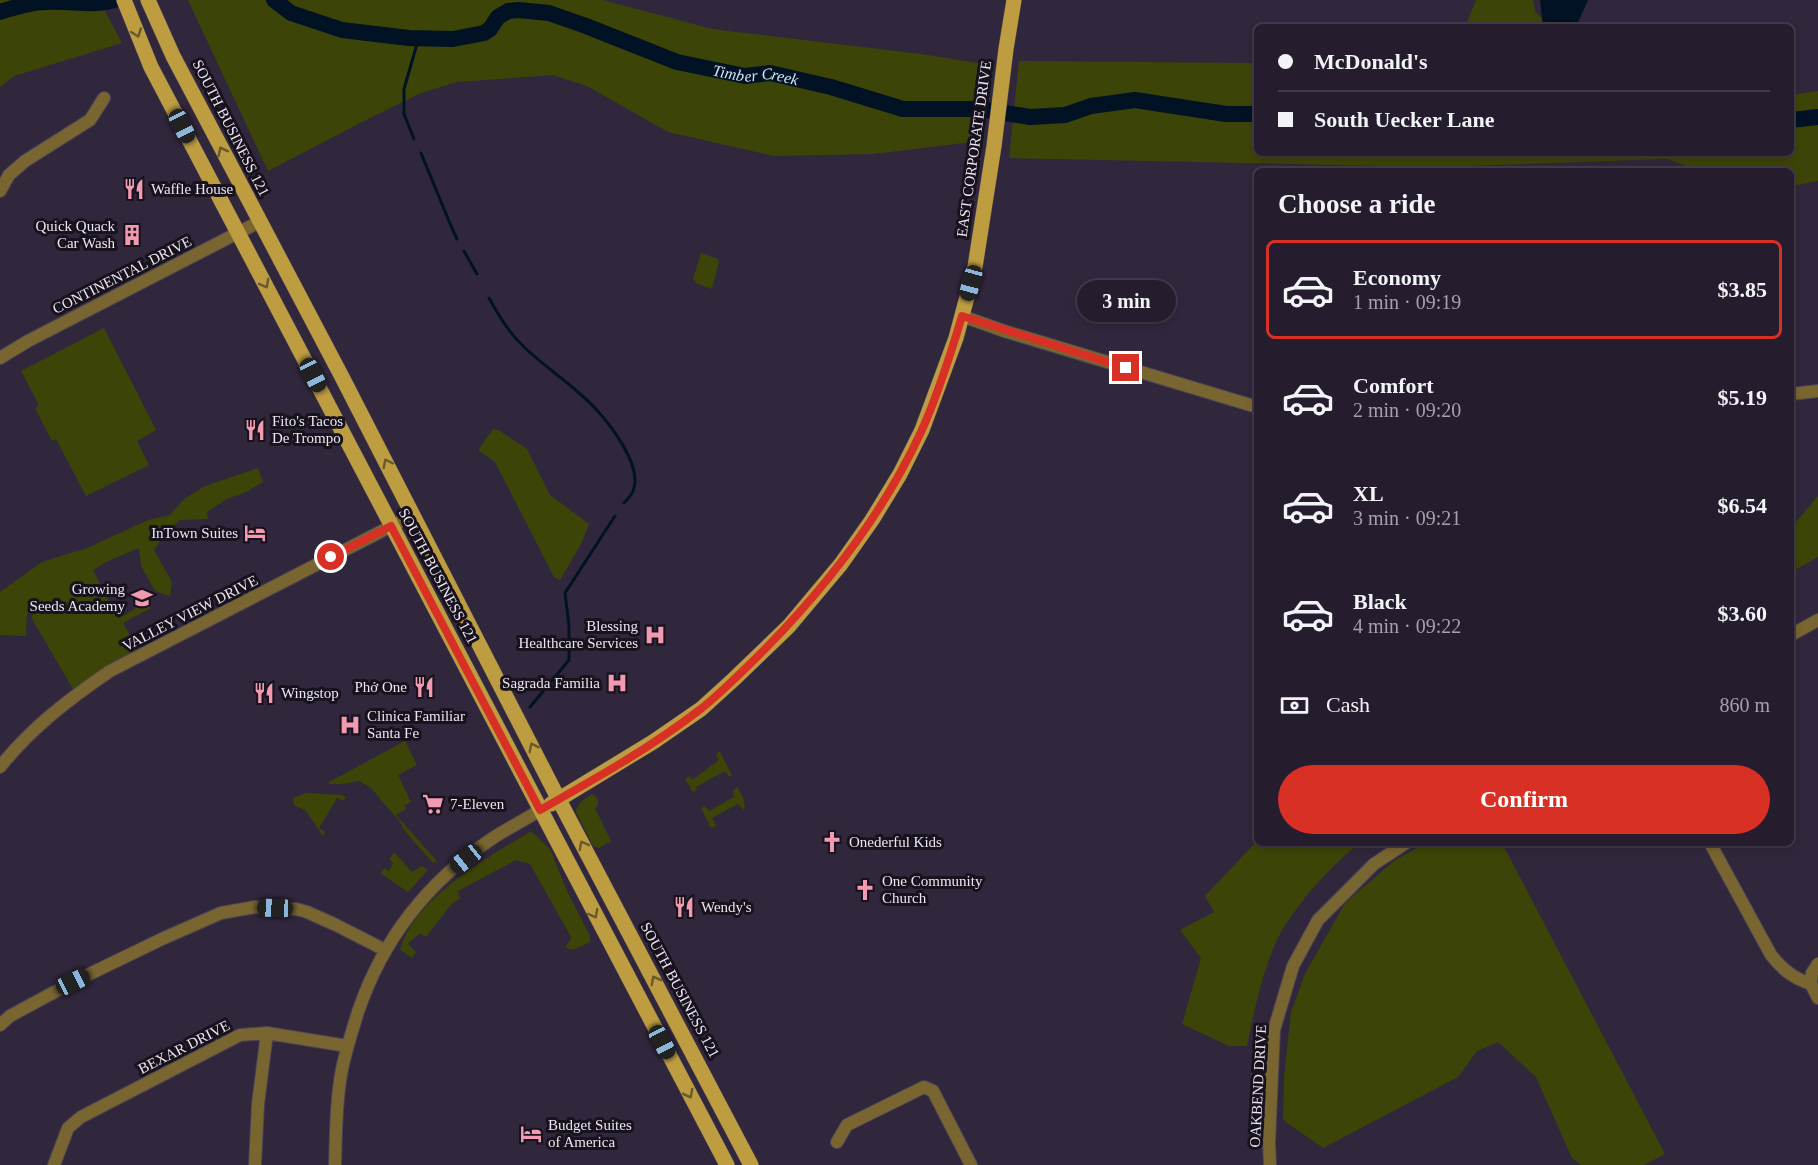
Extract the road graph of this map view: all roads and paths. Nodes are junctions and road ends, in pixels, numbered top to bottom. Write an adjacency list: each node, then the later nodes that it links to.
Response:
1 (124, 0): 7 (main road, SOUTH BUSINESS 121, one-way to 7)
2 (148, 0): 6 (main road, SOUTH BUSINESS 121, one-way to 2)
3 (1014, 0): 8 (main road, EAST CORPORATE DRIVE)
4 (104, 98): 5 (street)
5 (0, 191)
6 (259, 222): 7 (street, CONTINENTAL DRIVE); 13 (main road, SOUTH BUSINESS 121, one-way to 6)
7 (237, 233): 9 (street, CONTINENTAL DRIVE); 14 (main road, SOUTH BUSINESS 121, one-way to 14)
8 (962, 316): 12 (street); 18 (main road, EAST CORPORATE DRIVE)
9 (0, 358)
10 (1818, 391): 11 (street)
11 (1794, 394)
12 (1254, 406)
13 (413, 515): 14 (street, VALLEY VIEW DRIVE); 18 (main road, SOUTH BUSINESS 121, one-way to 13)
14 (391, 526): 17 (street, VALLEY VIEW DRIVE); 19 (main road, SOUTH BUSINESS 121)
15 (1818, 620): 16 (street)
16 (1794, 632)
17 (0, 767)
18 (559, 800): 19 (main road, EAST CORPORATE DRIVE); 27 (main road, SOUTH BUSINESS 121, one-way to 18)
19 (540, 810): 22 (street); 29 (main road, SOUTH BUSINESS 121, one-way to 29)
20 (1401, 846): 38 (street, OAKBEND DRIVE)
21 (1712, 846): 24 (street)
22 (385, 950): 26 (street); 30 (street)
23 (1818, 964): 24 (street)
24 (1811, 984): 25 (street)
25 (1818, 998)
26 (0, 1025)
27 (682, 1032): 29 (main road); 36 (main road, SOUTH BUSINESS 121)
28 (267, 1033): 30 (street, BEXAR DRIVE); 32 (street, BEXAR DRIVE); 33 (street)
29 (662, 1042): 35 (main road, SOUTH BUSINESS 121, one-way to 35)
30 (347, 1046): 34 (street)
31 (837, 1142): 37 (street)
32 (54, 1165)
33 (255, 1165)
34 (335, 1165)
35 (727, 1165)
36 (751, 1165)
37 (970, 1165)
38 (1270, 1165)

